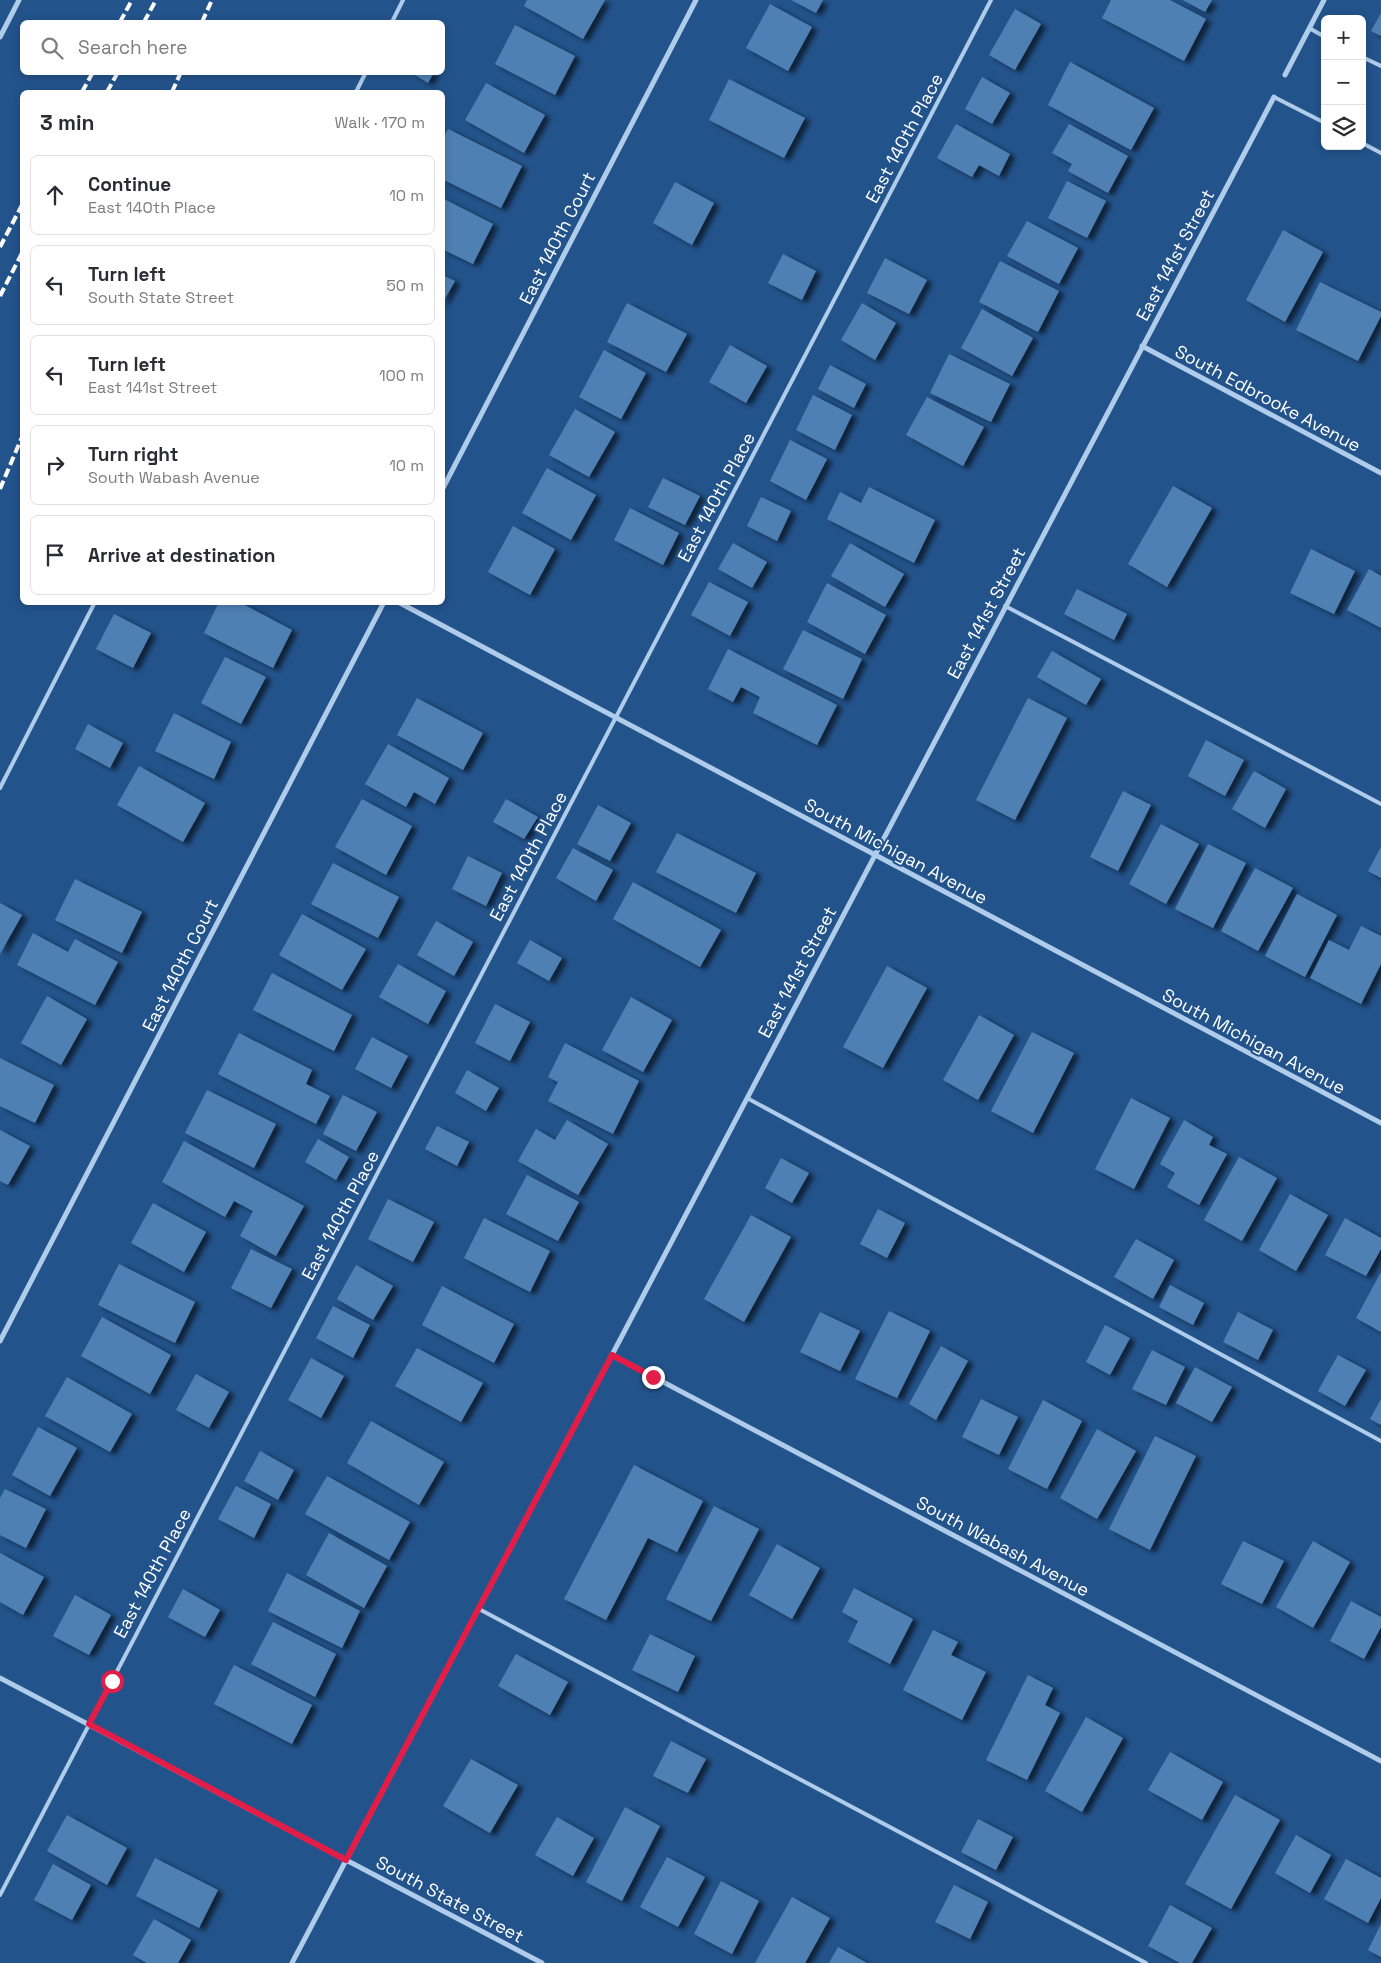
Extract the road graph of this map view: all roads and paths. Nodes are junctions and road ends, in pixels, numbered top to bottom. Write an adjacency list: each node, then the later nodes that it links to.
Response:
1 (19, 0): 9 (street)
2 (403, 0): 6 (lane)
3 (696, 0): 21 (street, East 140th Court)
4 (991, 0): 26 (lane, East 140th Place)
5 (1324, 0): 7 (street)
6 (393, 20)
7 (1309, 28): 8 (lane); 13 (street)
8 (1321, 35)
9 (0, 37)
10 (1366, 59): 11 (lane)
11 (1381, 66)
12 (364, 75): 14 (lane)
13 (1285, 75)
14 (357, 90)
15 (1274, 97): 16 (lane); 19 (street, East 141st Street)
16 (1321, 121)
17 (1366, 145): 18 (lane)
18 (1381, 153)
19 (1142, 346): 20 (street, South Edbrooke Avenue); 25 (street, East 141st Street)
20 (1381, 473)
21 (445, 484)
22 (93, 605): 27 (lane)
23 (382, 605): 32 (street, East 140th Court)
24 (404, 605): 26 (street, South Michigan Avenue)
25 (1005, 606): 28 (lane); 29 (street, East 141st Street)
26 (615, 719): 29 (street, South Michigan Avenue); 37 (lane, East 140th Place)
27 (0, 788)
28 (1381, 804)
29 (874, 856): 30 (street, East 141st Street); 31 (street, South Michigan Avenue)
30 (747, 1098): 33 (street, East 141st Street); 34 (lane)
31 (1381, 1123)
32 (0, 1341)
33 (612, 1355): 35 (street, East 141st Street); 38 (street, South Wabash Avenue)
34 (1381, 1441)
35 (479, 1609): 39 (street, East 141st Street); 43 (lane)
36 (0, 1678): 37 (street, South State Street)
37 (89, 1724): 39 (street, South State Street); 40 (lane, East 140th Place)
38 (1381, 1761)
39 (346, 1860): 41 (street, East 141st Street); 42 (street, South State Street)
40 (0, 1895)
41 (292, 1963)
42 (542, 1963)
43 (1146, 1963)

